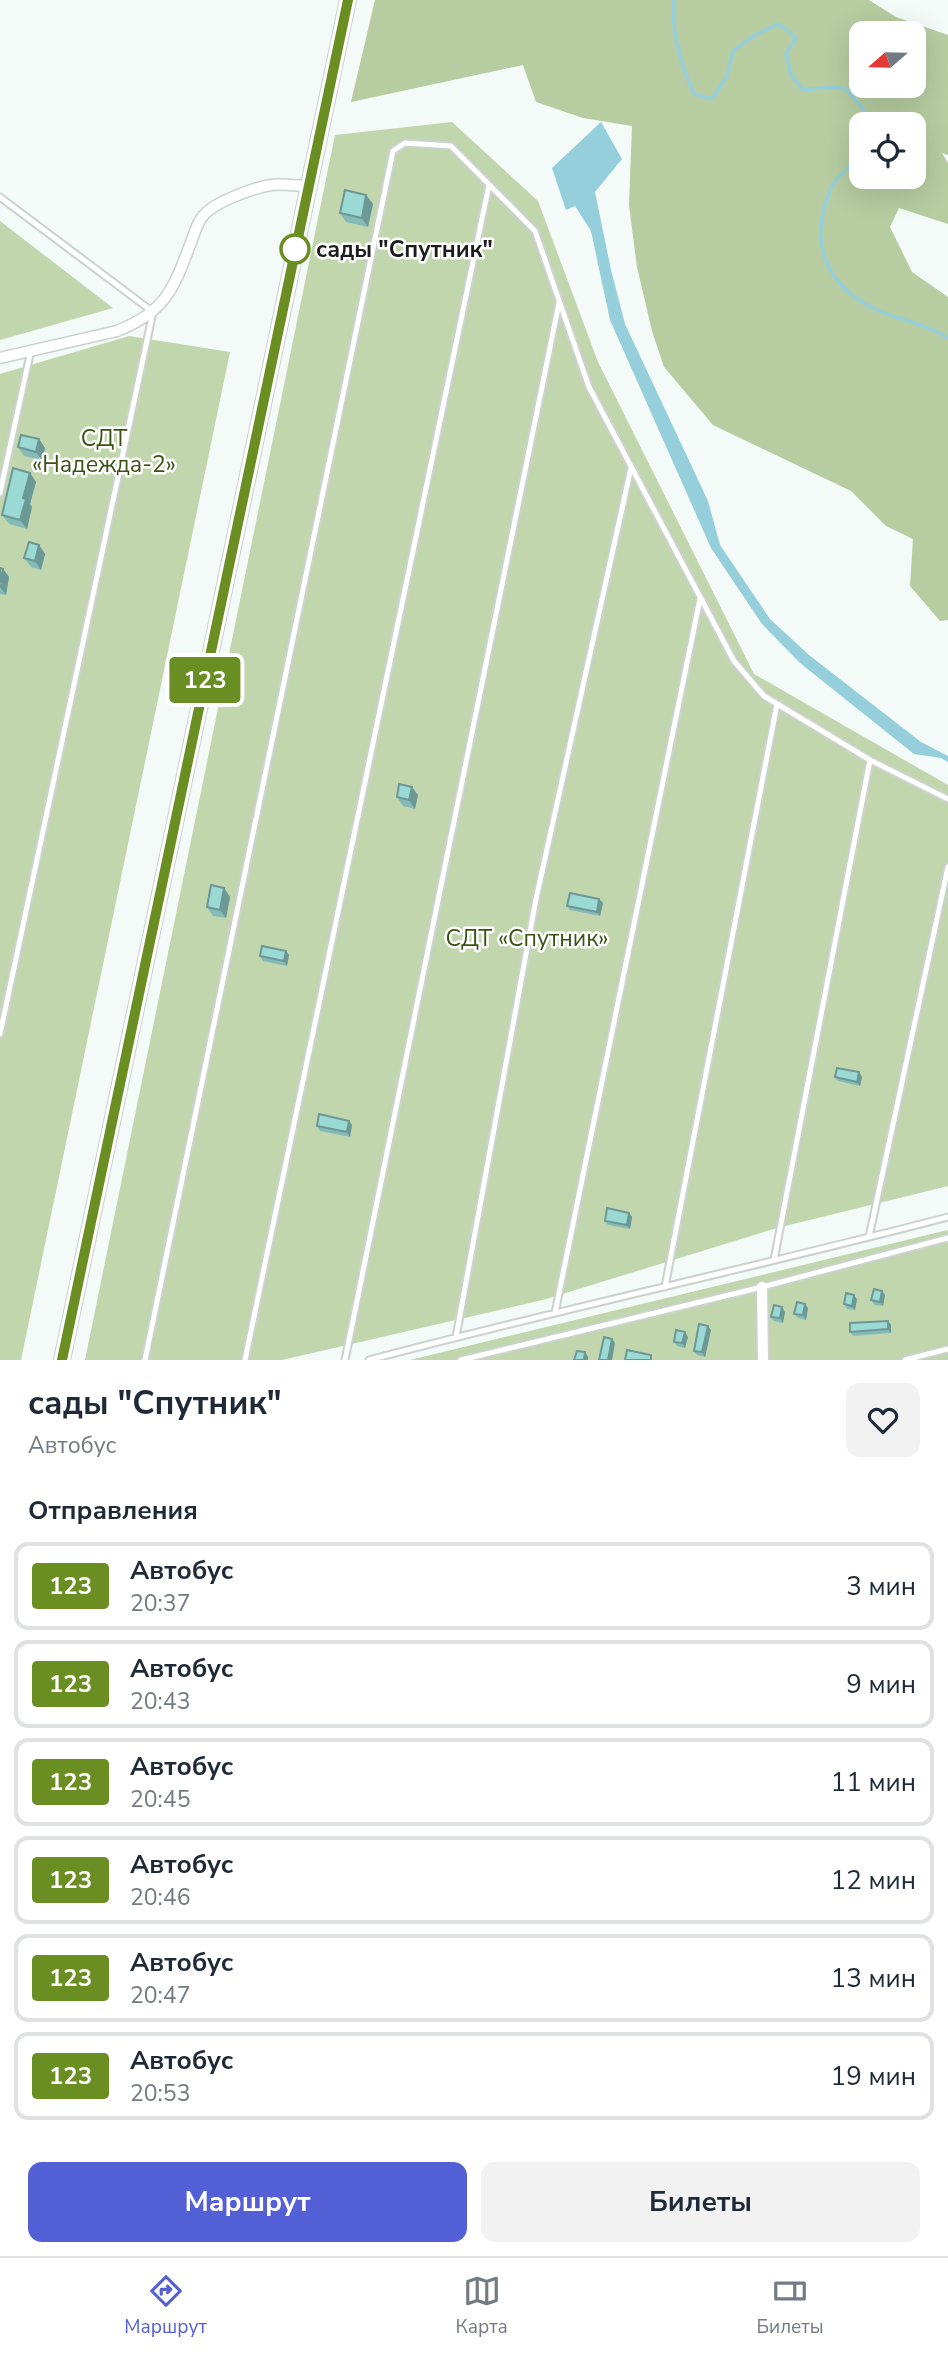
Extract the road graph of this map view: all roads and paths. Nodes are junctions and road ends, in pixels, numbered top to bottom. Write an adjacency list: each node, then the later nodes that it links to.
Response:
1 (348, 0): 3 (main road)
2 (489, 185): 5 (lane); 27 (lane); 28 (lane)
3 (308, 186): 6 (street); 26 (main road)
4 (0, 197): 6 (lane)
5 (559, 303): 9 (lane); 29 (lane)
6 (153, 312): 7 (street); 16 (lane)
7 (31, 350): 8 (street); 10 (lane)
8 (0, 358)
9 (631, 468): 11 (lane); 24 (lane)
10 (0, 493)
11 (700, 598): 12 (lane); 23 (lane)
12 (777, 704): 13 (lane); 21 (lane)
13 (870, 760): 14 (lane); 20 (lane)
14 (948, 799)
15 (948, 867): 18 (lane)
16 (0, 1034)
17 (948, 1217): 18 (lane)
18 (869, 1237): 20 (lane)
19 (948, 1238): 22 (lane)
20 (774, 1260): 21 (lane)
21 (666, 1287): 23 (lane)
22 (762, 1287): 31 (lane); 32 (street)
23 (555, 1313): 24 (lane)
24 (456, 1337): 30 (lane)
25 (948, 1349): 33 (lane)
26 (62, 1360)
27 (145, 1360)
28 (245, 1360)
29 (345, 1360)
30 (369, 1360)
31 (461, 1360)
32 (763, 1360)
33 (905, 1360)

